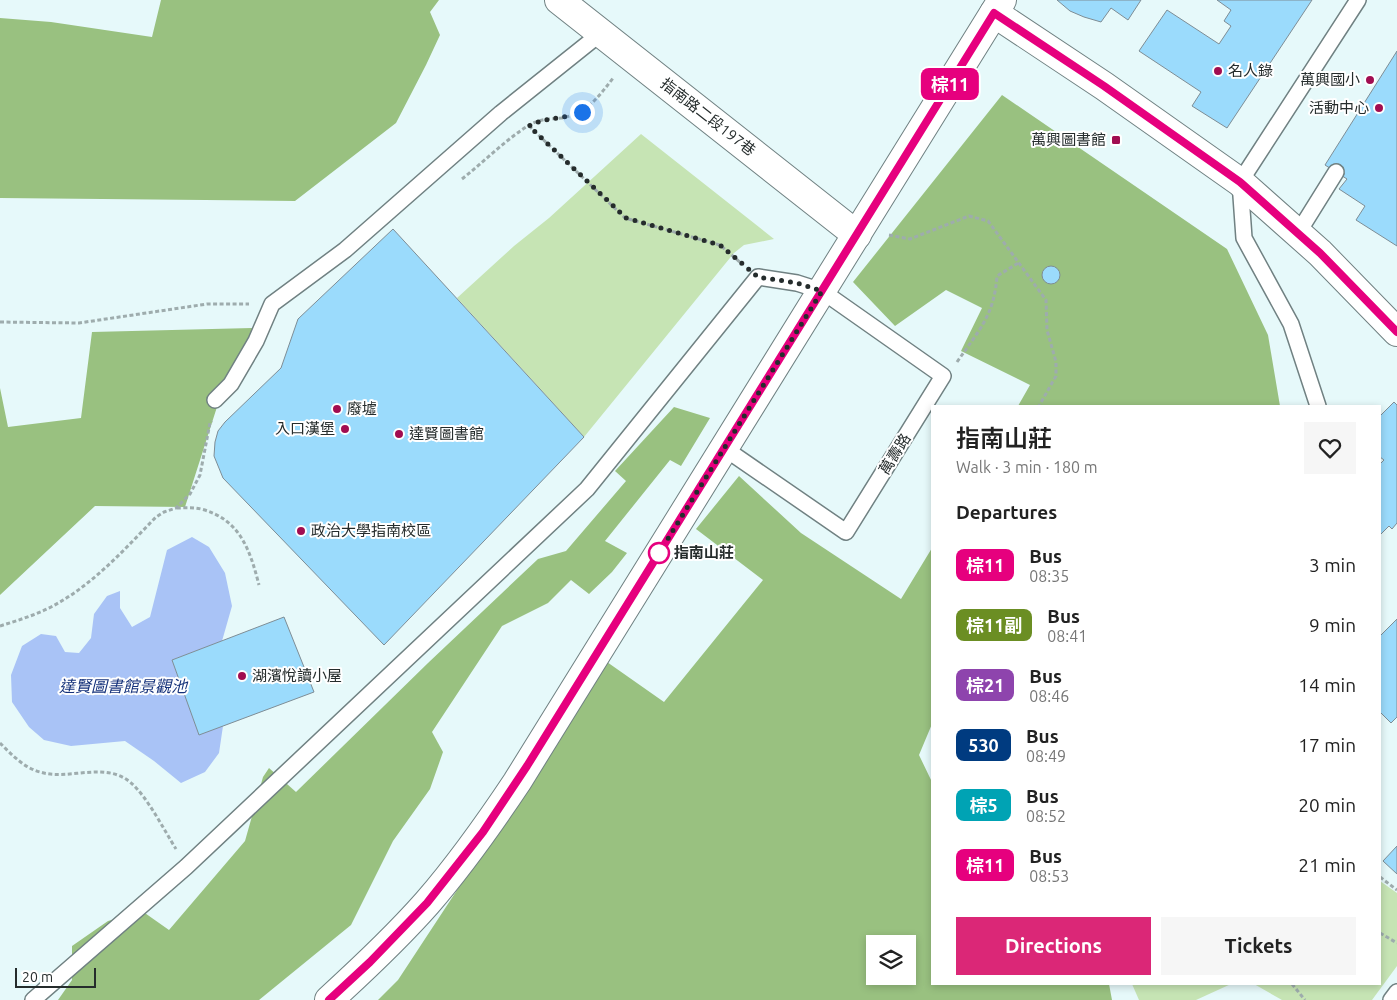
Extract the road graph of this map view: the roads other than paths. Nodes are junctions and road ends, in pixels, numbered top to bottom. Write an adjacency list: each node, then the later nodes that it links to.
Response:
1 (559, 0): 4 (street, 指南路二段197巷)
2 (1358, 0): 6 (lane)
3 (998, 7): 6 (street); 7 (street)
4 (601, 33): 7 (street, 指南路二段197巷); 11 (lane)
5 (1336, 172): 8 (lane)
6 (1240, 182): 8 (street); 12 (lane)
7 (861, 227): 9 (street)
8 (1298, 233): 10 (street)
9 (822, 291): 13 (street); 13 (lane, 萬壽路); 15 (lane)
10 (1397, 332)
11 (215, 400)
12 (1318, 405)
13 (724, 448): 16 (street)
14 (1397, 992): 17 (lane)
15 (33, 1000)
16 (329, 1000)
17 (1391, 1000)

